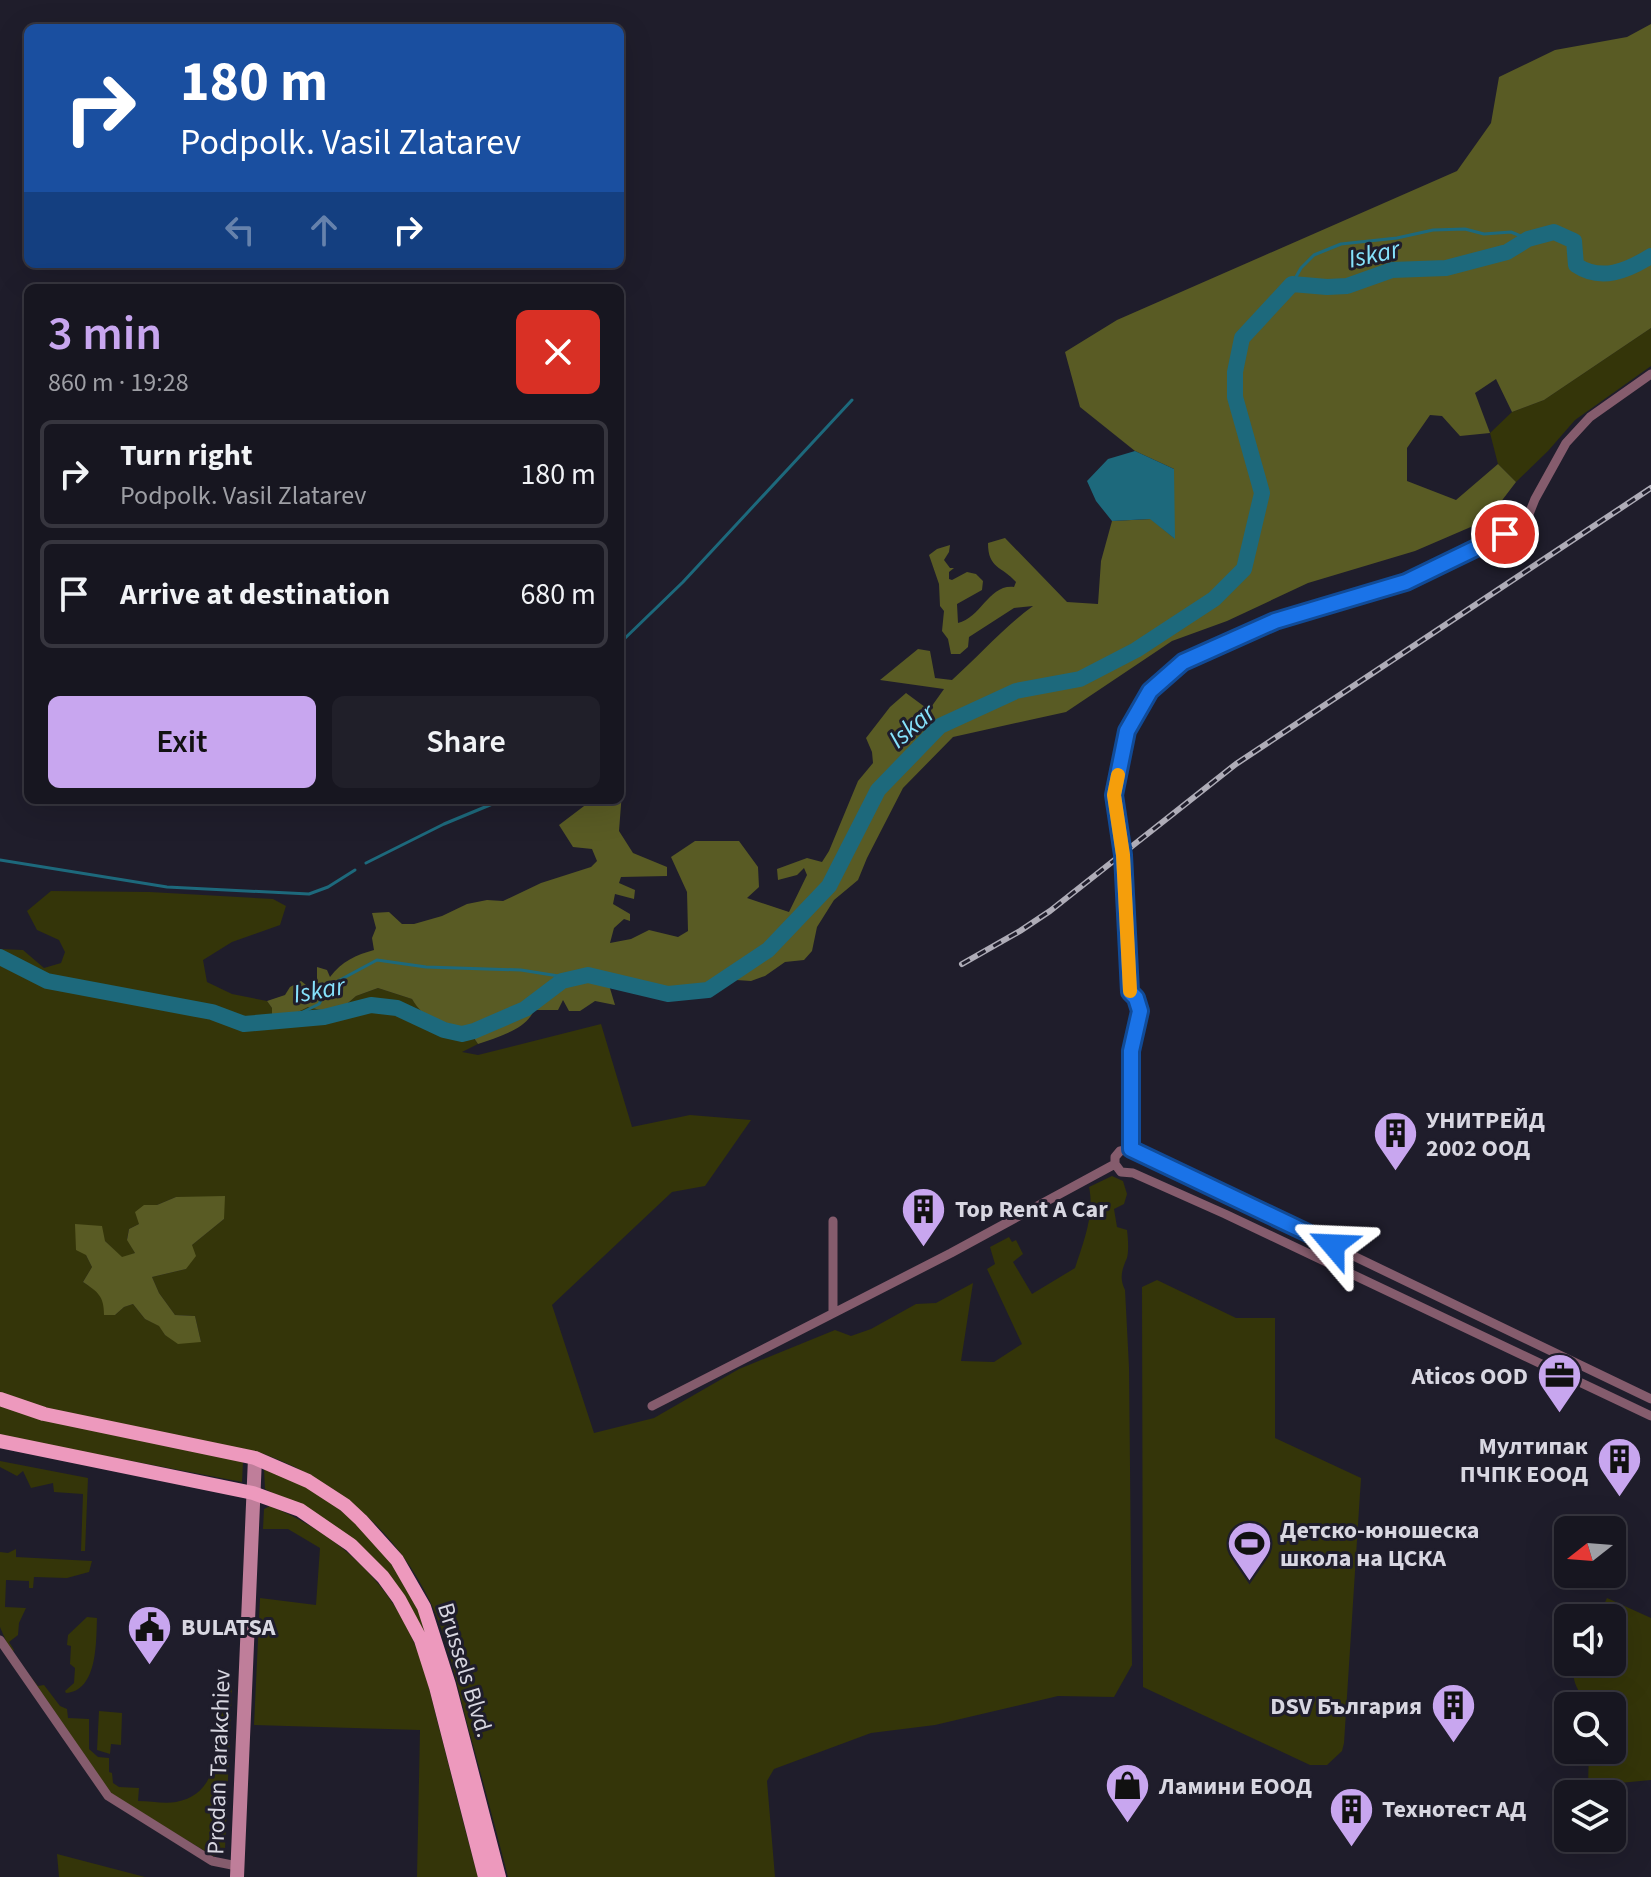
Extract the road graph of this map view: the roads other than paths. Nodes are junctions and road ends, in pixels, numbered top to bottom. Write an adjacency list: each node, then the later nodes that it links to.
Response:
1 (1651, 374): 2 (street)
2 (1134, 1150): 3 (street); 4 (street); 8 (street)
3 (1115, 1164): 4 (street); 6 (street)
4 (1133, 1173): 10 (street)
5 (833, 1221): 6 (street)
6 (833, 1312): 9 (street)
7 (0, 1399): 12 (main road, Brussels Blvd.)
8 (1651, 1399)
9 (652, 1406)
10 (1651, 1416)
11 (0, 1441): 13 (main road, Brussels Blvd.)
12 (255, 1458): 13 (street, Prodan Tarakchiev); 17 (main road, Brussels Blvd.)
13 (253, 1493): 15 (street, Prodan Tarakchiev); 16 (main road, Brussels Blvd.)
14 (0, 1640): 15 (street)
15 (237, 1871)
16 (485, 1877)
17 (499, 1877)

